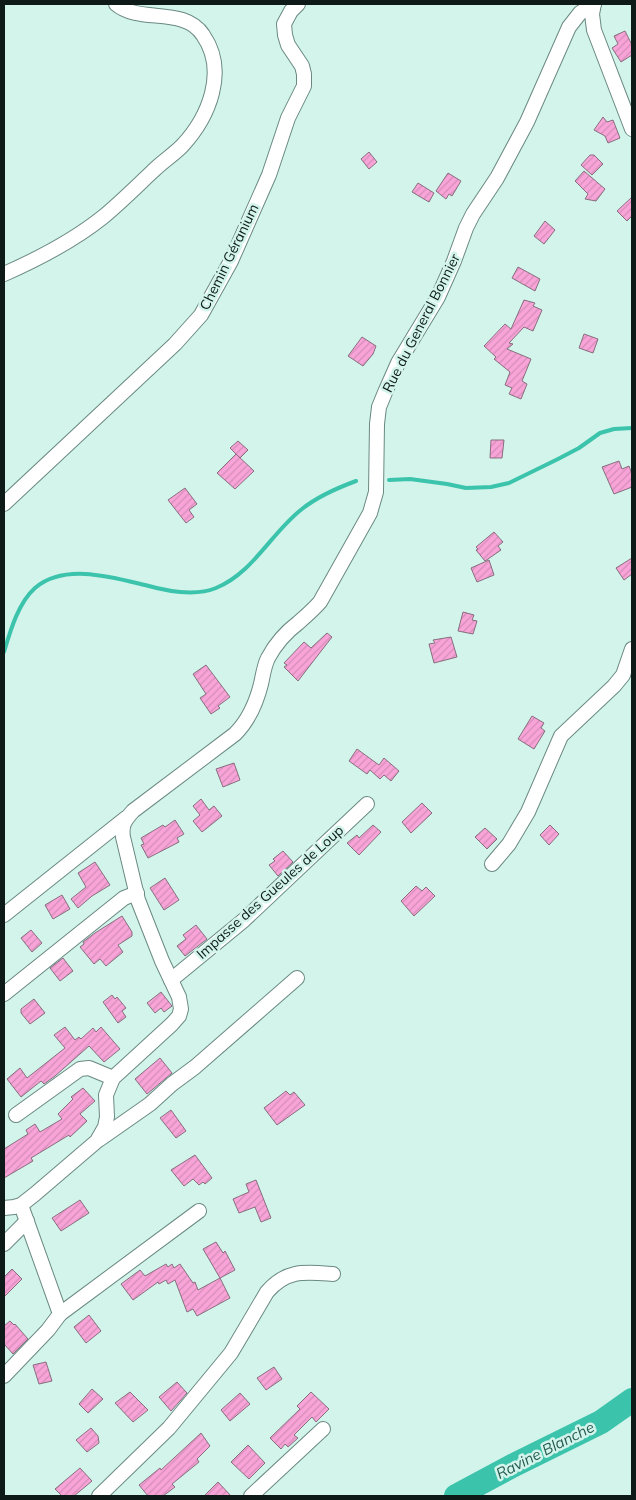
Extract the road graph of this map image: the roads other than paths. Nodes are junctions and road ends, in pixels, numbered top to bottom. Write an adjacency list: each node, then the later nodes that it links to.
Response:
1 (116, 4): 5 (street)
2 (298, 4): 6 (street, Chemin Géranium)
3 (594, 4): 4 (street); 9 (street, Rue du General Bonnier)
4 (632, 129)
5 (4, 274)
6 (4, 504)
7 (632, 649): 10 (street)
8 (367, 804): 14 (street, Impasse des Gueules de Loup)
9 (126, 818): 11 (street); 12 (street, Rue du General Bonnier)
10 (492, 864)
11 (137, 893): 14 (street); 15 (street)
12 (4, 915)
13 (297, 978): 18 (street)
14 (171, 980): 16 (street)
15 (4, 994)
16 (113, 1078): 17 (street); 18 (street)
17 (16, 1115)
18 (97, 1141): 19 (street)
19 (21, 1205): 20 (street); 22 (street)
20 (4, 1208)
21 (199, 1211): 25 (street)
22 (27, 1221): 23 (street); 25 (street)
23 (4, 1244)
24 (333, 1274): 28 (street)
25 (60, 1314): 26 (street)
26 (4, 1376)
27 (323, 1429): 29 (street)
28 (99, 1496)
29 (251, 1496)

